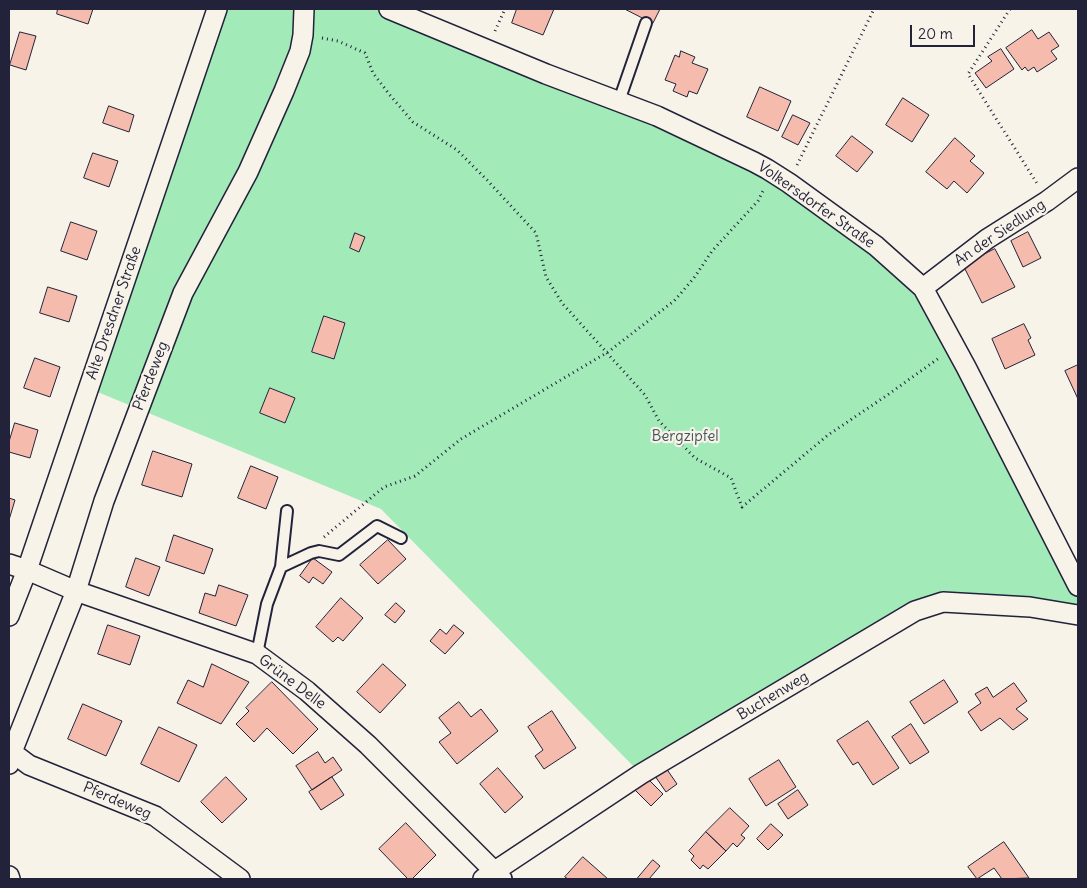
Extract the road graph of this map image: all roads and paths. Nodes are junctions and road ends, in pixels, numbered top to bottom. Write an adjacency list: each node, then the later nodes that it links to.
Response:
1 (217, 9): 21 (street, Alte Dresdner Straße)
2 (304, 9): 7 (street, Pferdeweg)
3 (388, 9): 8 (street, Volkersdorfer Straße)
4 (874, 9): 11 (path)
5 (1010, 9): 12 (path)
6 (646, 23): 8 (lane)
7 (303, 34): 15 (path); 23 (street, Pferdeweg)
8 (619, 102): 9 (street, Volkersdorfer Straße)
9 (772, 172): 11 (street, Volkersdorfer Straße); 15 (path)
10 (1078, 178): 12 (street, An der Siedlung)
11 (789, 183): 13 (street, Volkersdorfer Straße)
12 (1047, 201): 13 (street, An der Siedlung)
13 (923, 288): 14 (street, Volkersdorfer Straße)
14 (954, 345): 15 (path); 22 (street, Volkersdorfer Straße)
15 (608, 352): 18 (path)
16 (287, 511): 20 (lane)
17 (401, 538): 18 (lane)
18 (311, 553): 20 (lane)
19 (9, 564): 21 (street, Grüne Delle)
20 (281, 567): 26 (lane)
21 (27, 570): 23 (street, Grüne Delle); 25 (street, Alte Dresdner Straße)
22 (1078, 586)
23 (76, 591): 26 (street, Grüne Delle); 27 (street, Pferdeweg)
24 (1078, 615): 29 (street, Buchenweg)
25 (9, 616)
26 (257, 654): 29 (street, Grüne Delle)
27 (10, 756): 31 (street, Pferdeweg)
28 (9, 876): 30 (street)
29 (493, 877)
30 (10, 879)
31 (240, 879)

